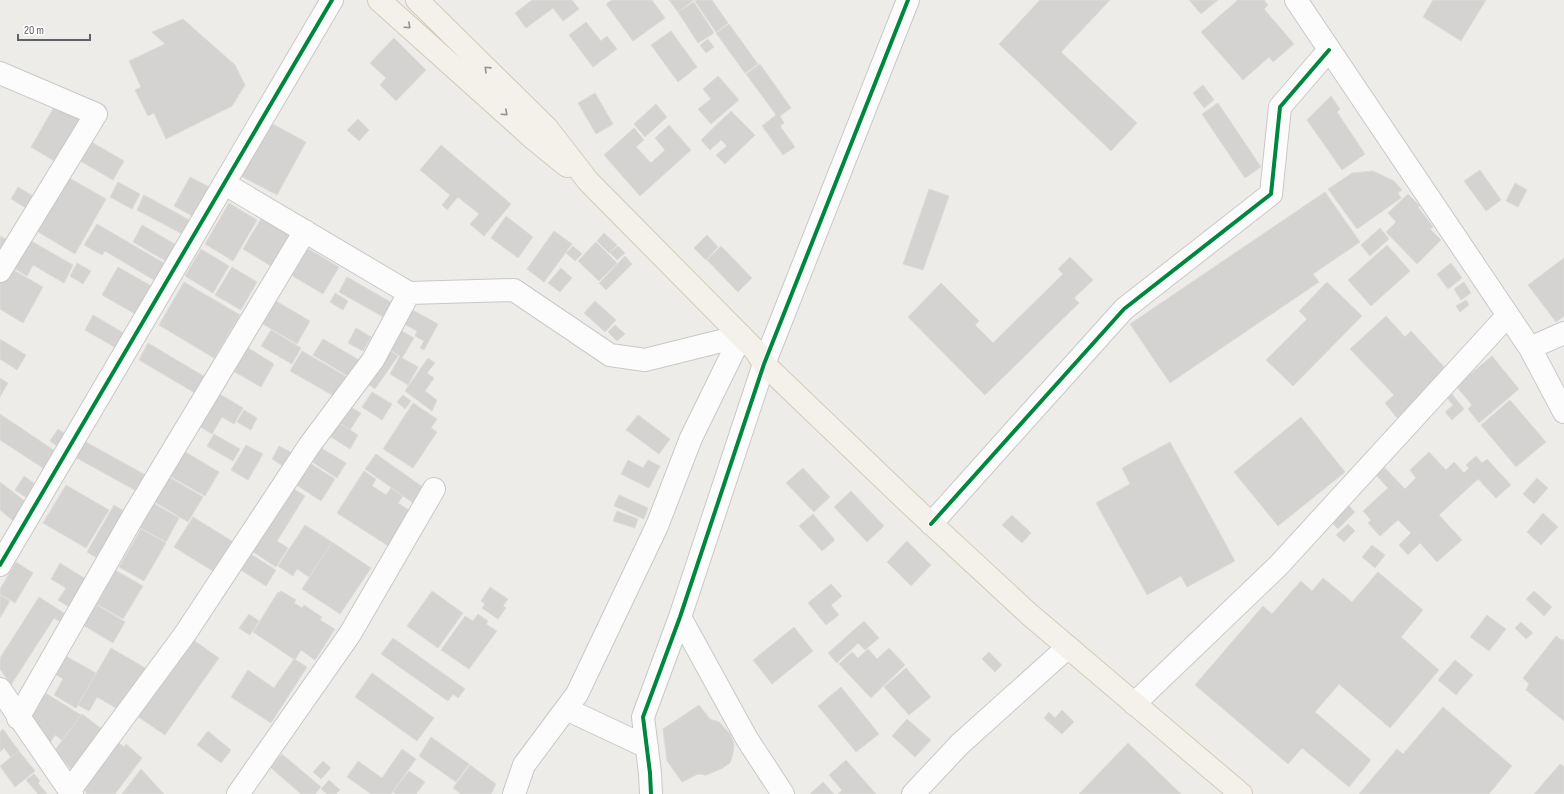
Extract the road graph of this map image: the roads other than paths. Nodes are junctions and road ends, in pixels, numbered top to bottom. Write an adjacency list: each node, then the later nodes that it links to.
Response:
1 (332, 0): 9 (street)
2 (379, 0): 8 (main road, one-way to 8)
3 (417, 0): 8 (main road, one-way to 3)
4 (908, 0): 17 (street)
5 (1296, 0): 6 (street)
6 (1330, 50): 13 (street); 20 (street)
7 (0, 73): 11 (street)
8 (588, 181): 15 (main road)
9 (225, 184): 10 (street); 21 (street)
10 (305, 231): 12 (street); 27 (street)
11 (0, 271)
12 (409, 293): 15 (street); 29 (street)
13 (1508, 315): 16 (street); 25 (street)
14 (1564, 333): 16 (street)
15 (741, 336): 17 (main road); 26 (street)
16 (1530, 348): 18 (street)
17 (764, 364): 20 (main road); 22 (street)
18 (1564, 412)
19 (434, 489): 30 (street)
20 (931, 524): 23 (main road)
21 (0, 566)
22 (680, 617): 28 (street); 33 (street)
23 (1068, 647): 25 (main road); 34 (street)
24 (0, 689): 27 (street)
25 (1134, 704): 35 (main road)
26 (566, 709): 28 (street); 31 (street)
27 (18, 718): 29 (street)
28 (647, 747): 32 (street)
29 (71, 792)
30 (238, 794)
31 (514, 794)
32 (651, 794)
33 (783, 794)
34 (913, 794)
35 (1241, 794)

